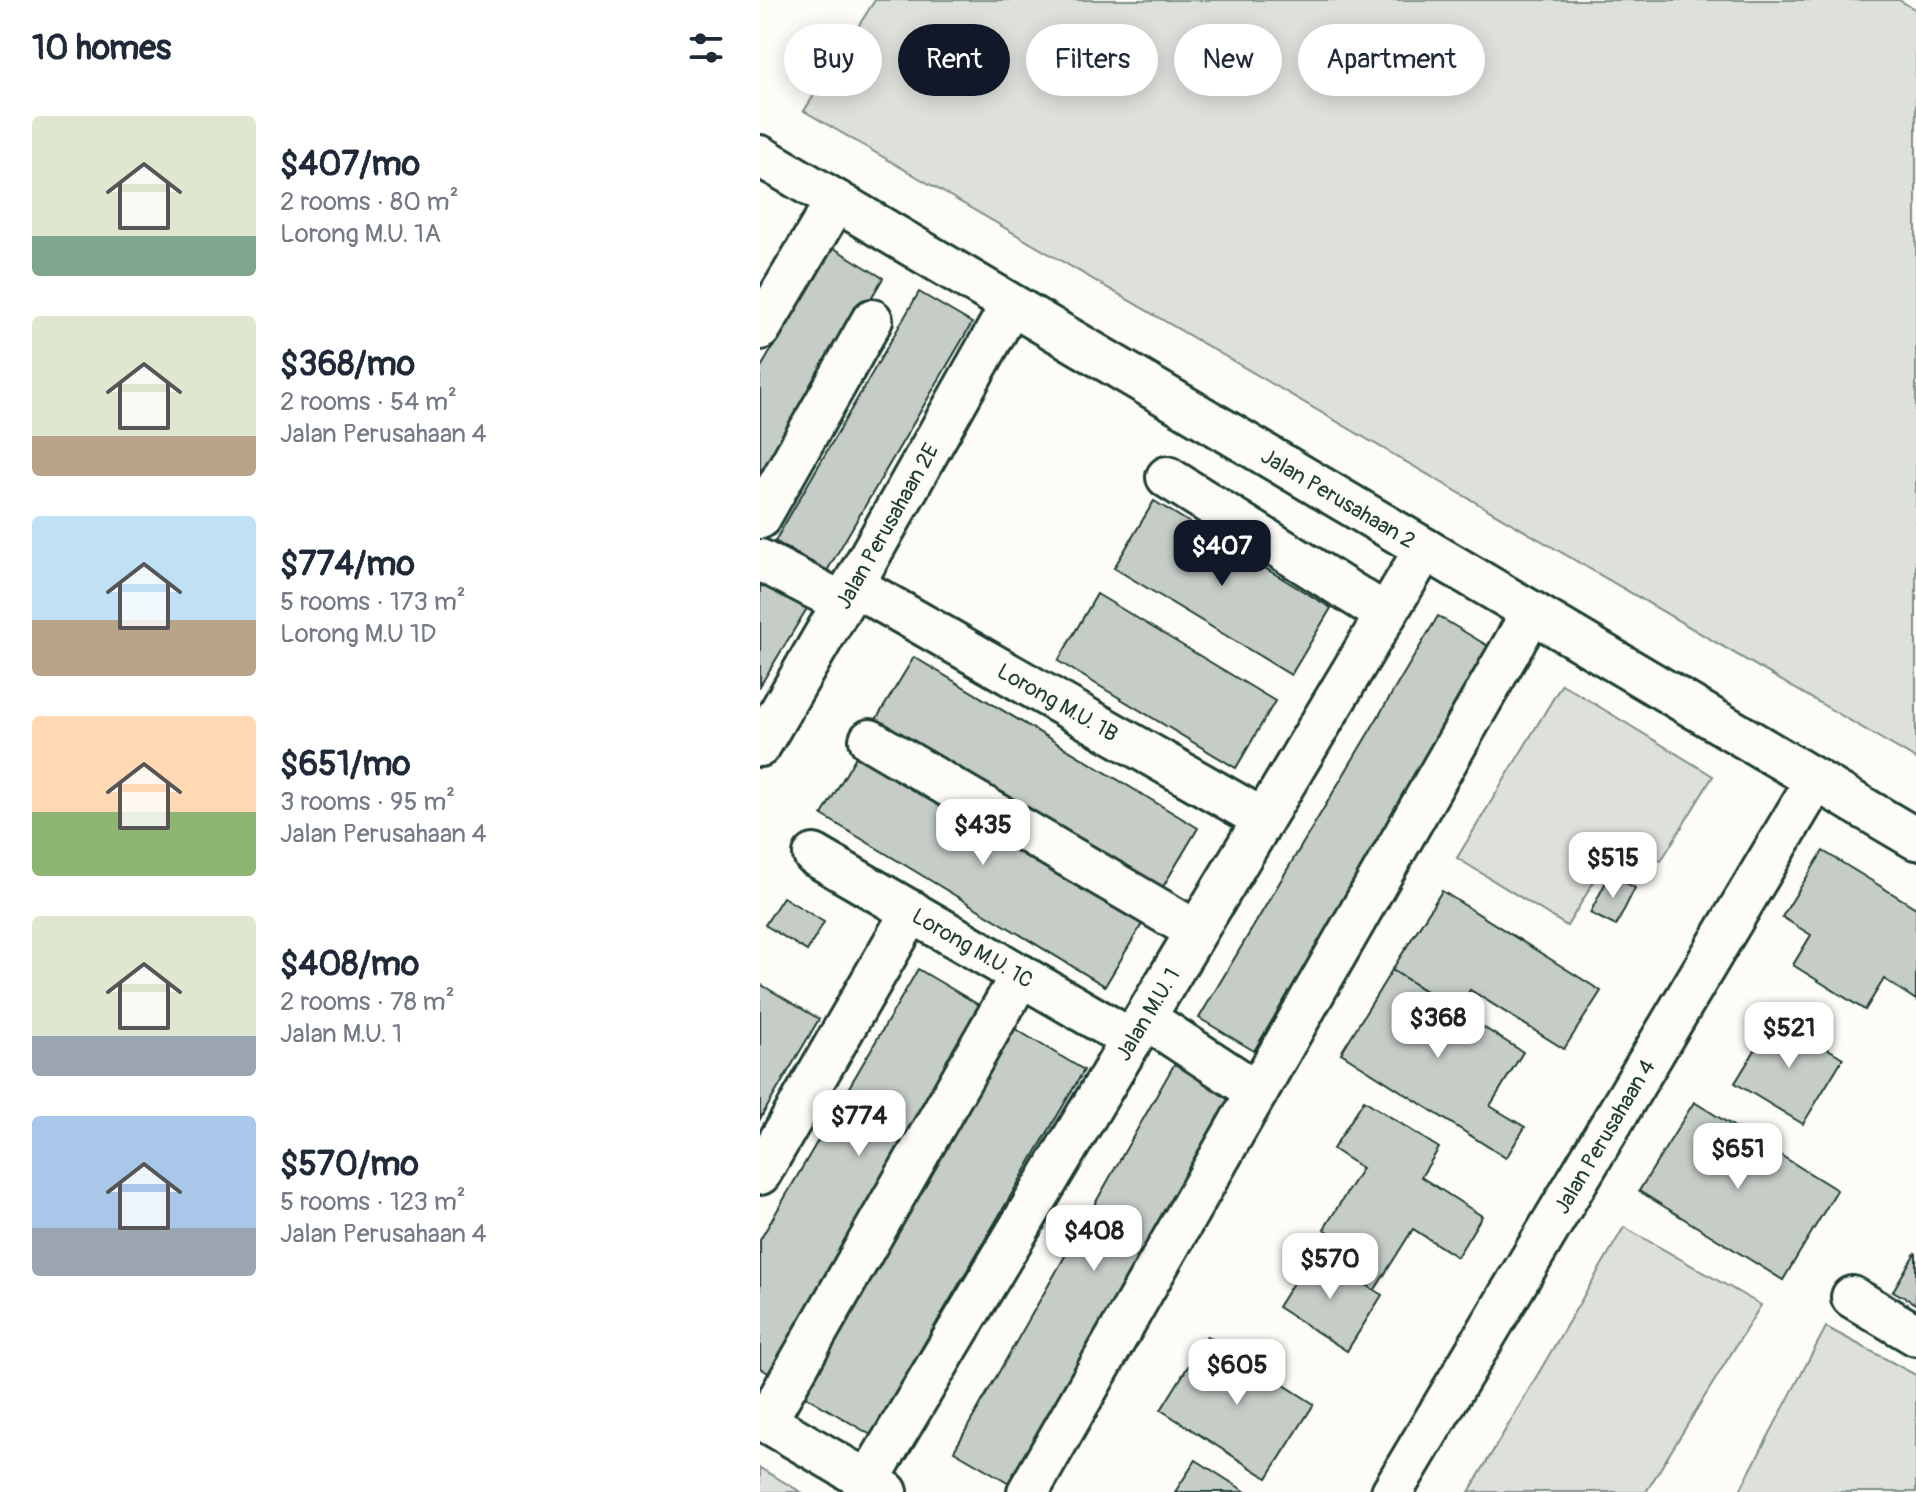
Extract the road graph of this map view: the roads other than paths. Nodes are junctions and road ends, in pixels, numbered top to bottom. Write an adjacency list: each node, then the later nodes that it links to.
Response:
1 (760, 156): 2 (street, Jalan Perusahaan 2)
2 (836, 201): 3 (street, Jalan Perusahaan 2); 5 (street)
3 (1011, 305): 8 (street, Jalan Perusahaan 2); 10 (street, Jalan Perusahaan 2E)
4 (872, 320): 7 (street)
5 (760, 329)
6 (1167, 477): 12 (street)
7 (760, 518)
8 (1425, 549): 11 (street, Jalan Perusahaan 2); 12 (street, Jalan M.U. 1)
9 (760, 560): 10 (street, Lorong M.U. 1B)
10 (848, 594): 14 (street, Jalan Perusahaan 2E); 16 (street, Lorong M.U. 1B)
11 (1532, 612): 15 (street, Jalan Perusahaan 2); 23 (street)
12 (1385, 614): 16 (street, Jalan M.U. 1)
13 (870, 740): 20 (street)
14 (760, 746)
15 (1816, 780): 17 (street, Jalan Perusahaan 2); 30 (street, Jalan Perusahaan 4)
16 (1263, 819): 20 (street, Jalan M.U. 1)
17 (1916, 839)
18 (814, 855): 19 (street, Lorong M.U. 1C)
19 (912, 911): 21 (street, Lorong M.U. 1C); 24 (street)
20 (1196, 931): 22 (street, Jalan M.U. 1)
21 (1021, 975): 22 (street, Lorong M.U. 1C); 27 (street)
22 (1138, 1029): 23 (street, Lorong M.U. 1C); 28 (street, Jalan M.U. 1)
23 (1257, 1092): 29 (street)
24 (760, 1174)
25 (1852, 1297): 26 (street)
26 (1916, 1335)
27 (763, 1420): 28 (street)
28 (878, 1486)
29 (1028, 1492)
30 (1392, 1492)

